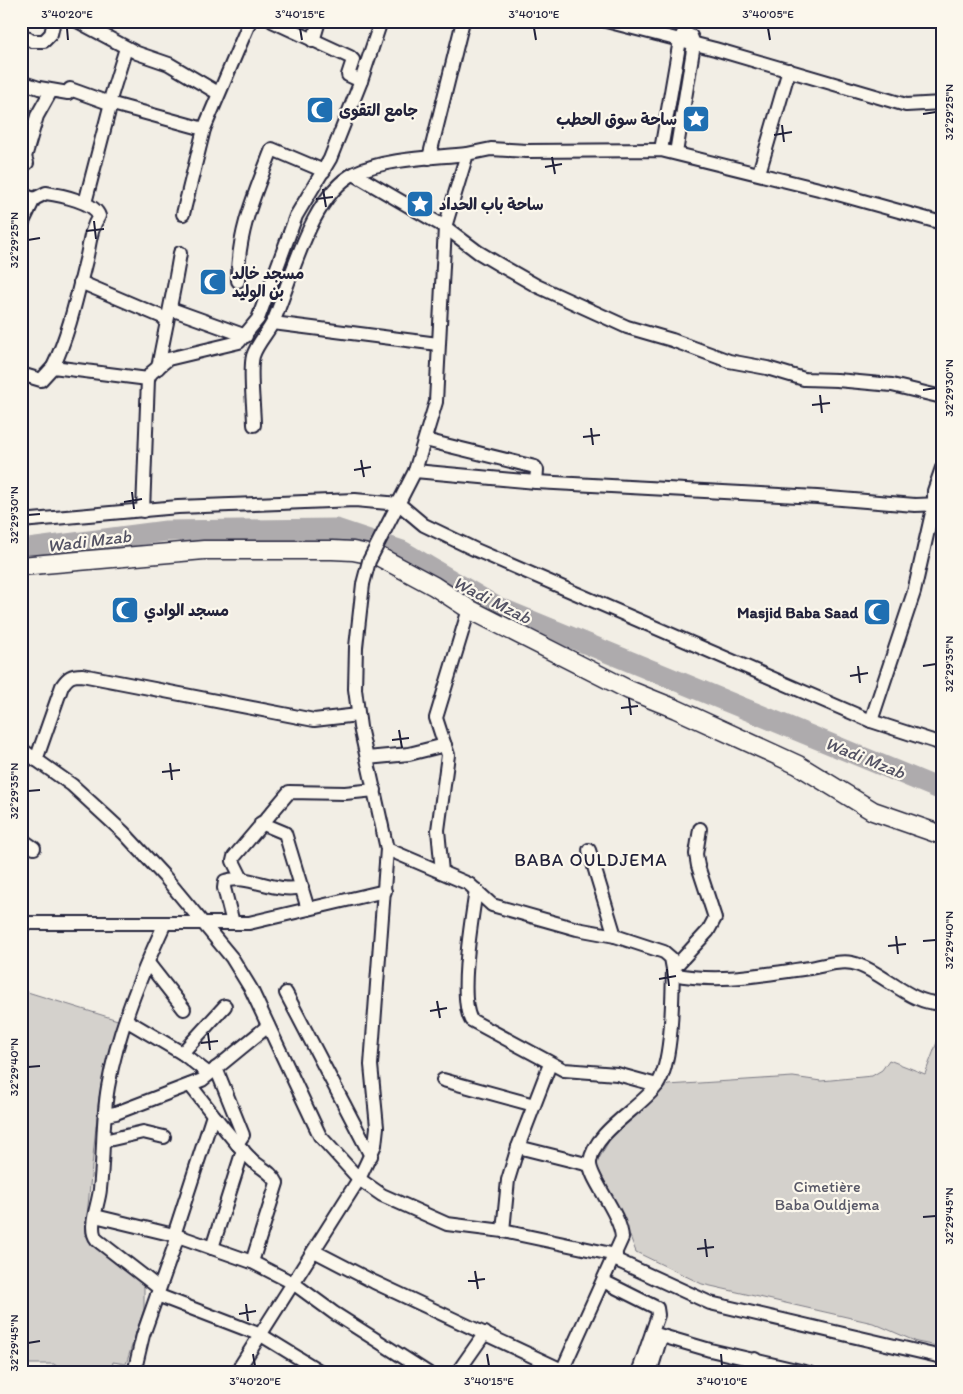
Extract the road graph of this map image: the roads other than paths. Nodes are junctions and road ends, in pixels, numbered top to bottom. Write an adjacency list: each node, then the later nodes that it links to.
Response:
1 (54, 21): 10 (street)
2 (77, 21): 14 (street)
3 (250, 21): 19 (street)
4 (272, 21): 12 (street)
5 (319, 21): 12 (street)
6 (381, 21): 16 (street)
7 (463, 21): 26 (street)
8 (606, 21): 11 (street)
9 (689, 24): 11 (street); 13 (street)
10 (21, 34)
11 (680, 40): 13 (street); 23 (street)
12 (313, 41): 16 (street)
13 (694, 44): 15 (street); 24 (street)
14 (126, 48): 19 (street); 20 (street)
15 (789, 70): 21 (street); 29 (street)
16 (361, 81): 28 (street)
17 (21, 82): 18 (street)
18 (51, 91): 20 (street); 27 (street)
19 (218, 93): 22 (street)
20 (110, 103): 22 (street); 33 (street)
21 (942, 104)
22 (204, 129): 34 (street)
23 (661, 150): 24 (street); 25 (street)
24 (676, 153): 29 (street)
25 (467, 154): 26 (street); 37 (street)
26 (429, 158): 30 (street)
27 (27, 163)
28 (324, 171): 39 (street); 43 (street)
29 (759, 173): 35 (street)
30 (354, 174): 37 (street); 42 (street)
31 (21, 194): 32 (street)
32 (34, 198): 33 (street); 36 (street)
33 (86, 203): 40 (street)
34 (183, 214)
35 (942, 223)
36 (21, 226)
37 (445, 228): 44 (street); 49 (street)
38 (180, 253): 41 (street)
39 (238, 281)
40 (80, 282): 41 (street); 45 (street)
41 (169, 314): 43 (street); 46 (street)
42 (273, 323): 44 (street); 50 (street)
43 (246, 336): 46 (street)
44 (438, 344): 51 (street)
45 (53, 367): 47 (street); 48 (street)
46 (158, 368): 48 (street)
47 (21, 374)
48 (148, 379): 57 (street)
49 (942, 397)
50 (254, 425)
51 (424, 440): 53 (street); 54 (street)
52 (942, 468): 55 (street)
53 (415, 471): 54 (street); 56 (street)
54 (536, 482): 55 (street)
55 (938, 504): 62 (street)
56 (397, 508): 57 (street); 61 (street, bridge); 62 (street)
57 (143, 511): 58 (street)
58 (21, 521)
59 (21, 566): 60 (street)
60 (469, 609): 64 (street); 71 (street)
61 (358, 715): 66 (street); 67 (street)
62 (871, 721): 63 (street)
63 (942, 744)
64 (445, 745): 66 (street); 76 (street)
65 (21, 750): 67 (street)
66 (368, 758): 68 (street)
67 (36, 760): 85 (street)
68 (374, 790): 69 (street); 74 (street)
69 (261, 823): 77 (street); 78 (street)
70 (700, 829): 88 (street)
71 (942, 835)
72 (21, 839): 73 (street)
73 (34, 848)
74 (387, 849): 76 (street); 80 (street)
75 (589, 850): 86 (street)
76 (442, 872): 79 (street)
77 (242, 879): 78 (street); 83 (street)
78 (302, 887): 81 (street)
79 (476, 890): 86 (street); 96 (street)
80 (385, 892): 81 (street); 108 (street)
81 (308, 909): 83 (street)
82 (165, 923): 84 (street); 85 (street); 87 (street)
83 (233, 923): 85 (street)
84 (21, 924)
85 (203, 924): 94 (street)
86 (615, 936): 88 (street)
87 (148, 963): 92 (street); 93 (street)
88 (673, 971): 90 (street); 100 (street)
89 (286, 993): 108 (street)
90 (942, 1003)
91 (225, 1006): 95 (street)
92 (184, 1009)
93 (126, 1020): 95 (street); 102 (street)
94 (268, 1026): 97 (street); 110 (street)
95 (182, 1053): 97 (street)
96 (550, 1064): 100 (street); 101 (street)
97 (212, 1071): 99 (street); 106 (street)
98 (443, 1080): 101 (street)
99 (190, 1085): 102 (street); 103 (street)
100 (657, 1085): 109 (street)
101 (534, 1105): 107 (street)
102 (105, 1114): 105 (street)
103 (213, 1115): 106 (street); 113 (street)
104 (164, 1137): 105 (street)
105 (104, 1141): 111 (street)
106 (240, 1147): 114 (street); 117 (street)
107 (518, 1147): 109 (street); 112 (street)
108 (372, 1156): 110 (street)
109 (590, 1165): 116 (street)
110 (359, 1179): 112 (street); 115 (street)
111 (95, 1216): 113 (street); 120 (street)
112 (503, 1231): 116 (street)
113 (176, 1235): 114 (street); 120 (street)
114 (212, 1248): 117 (street)
115 (314, 1251): 119 (street); 121 (street)
116 (615, 1257): 118 (street); 124 (street)
117 (252, 1262): 119 (street)
118 (603, 1281): 123 (street); 126 (street)
119 (293, 1282): 122 (street); 130 (street)
120 (158, 1291): 122 (street); 127 (street)
121 (484, 1333): 126 (street); 131 (street)
122 (261, 1335): 128 (street); 129 (street)
123 (657, 1335): 125 (street); 132 (street); 133 (street)
124 (942, 1358)
125 (755, 1359): 134 (street); 135 (street)
126 (562, 1371)
127 (134, 1373)
128 (236, 1373)
129 (324, 1373)
130 (428, 1373)
131 (457, 1373)
132 (638, 1373)
133 (650, 1373)
134 (752, 1373)
135 (809, 1373)

